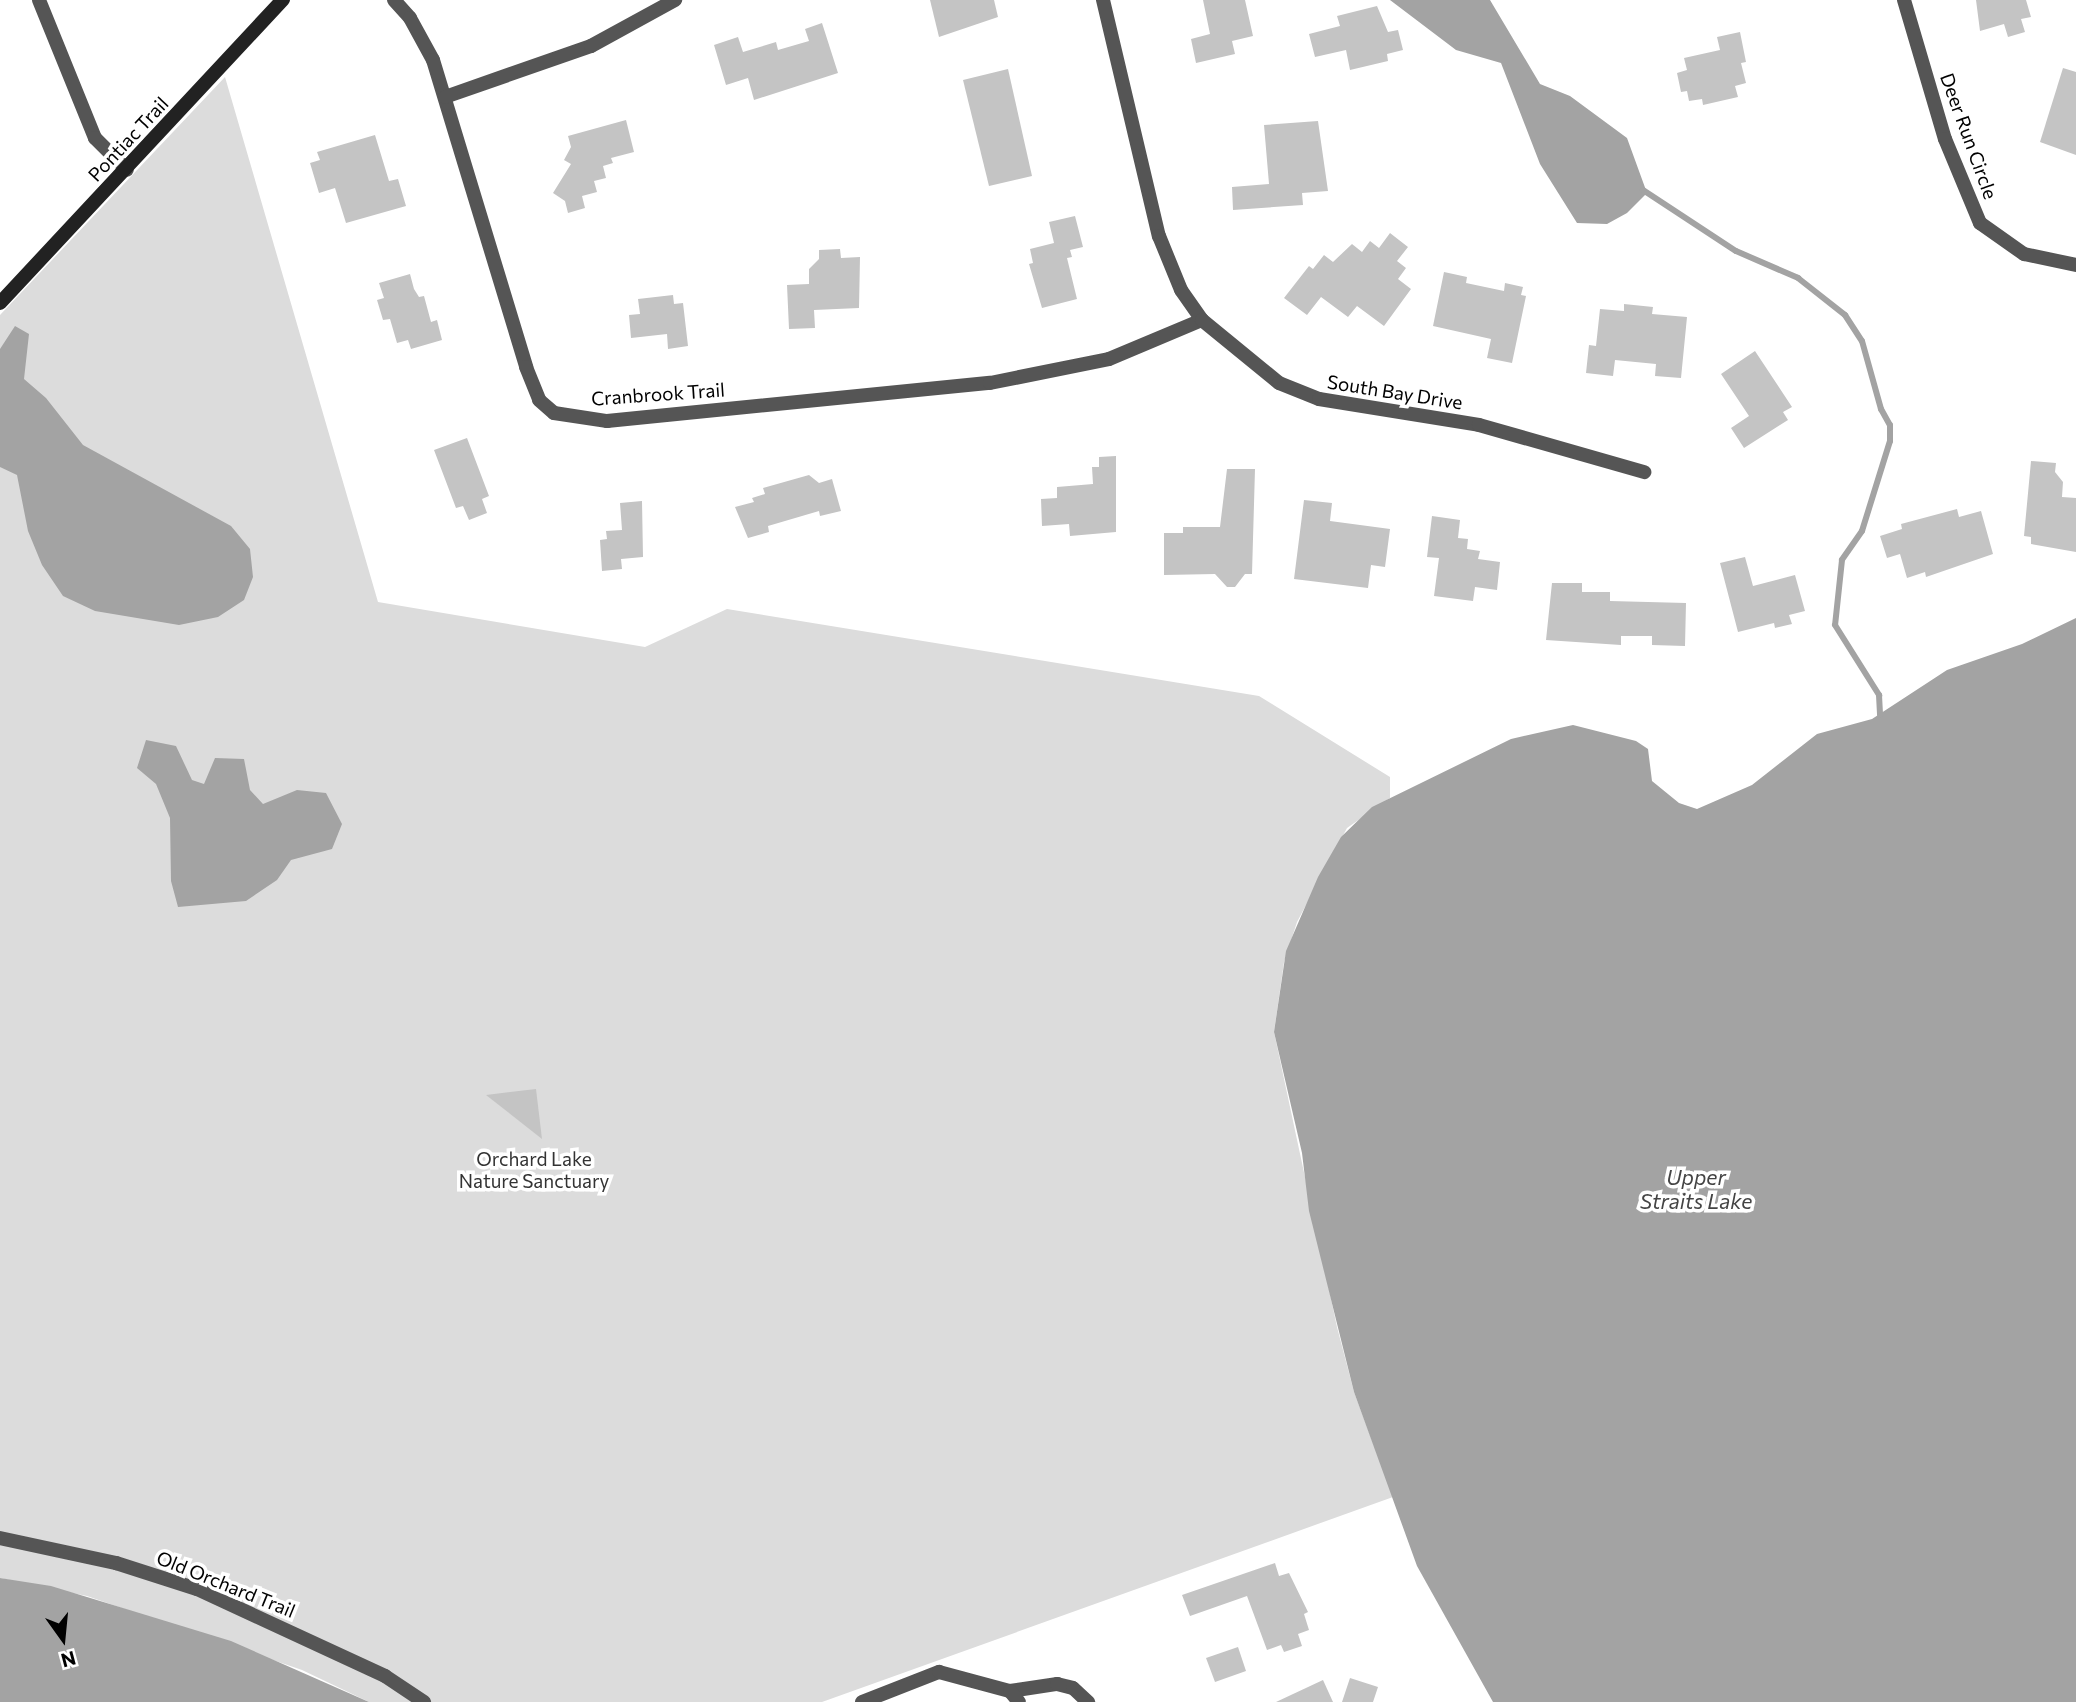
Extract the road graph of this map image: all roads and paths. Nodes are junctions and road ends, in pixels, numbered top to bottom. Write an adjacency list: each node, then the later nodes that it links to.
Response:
1 (39, 0): 8 (street)
2 (283, 0): 8 (main road, Pontiac Trail)
3 (394, 0): 7 (street, Cranbrook Trail)
4 (675, 0): 7 (street)
5 (1103, 0): 11 (street, South Bay Drive)
6 (1904, 0): 9 (street, Deer Run Circle)
7 (445, 97): 11 (street, Cranbrook Trail)
8 (127, 170): 10 (main road, Pontiac Trail)
9 (2076, 265)
10 (0, 303)
11 (1202, 320): 12 (street, South Bay Drive)
12 (1644, 472)
13 (0, 1538): 15 (street, Old Orchard Trail)
14 (1015, 1696): 16 (street); 17 (street)
15 (424, 1702)
16 (862, 1702)
17 (1088, 1702)

